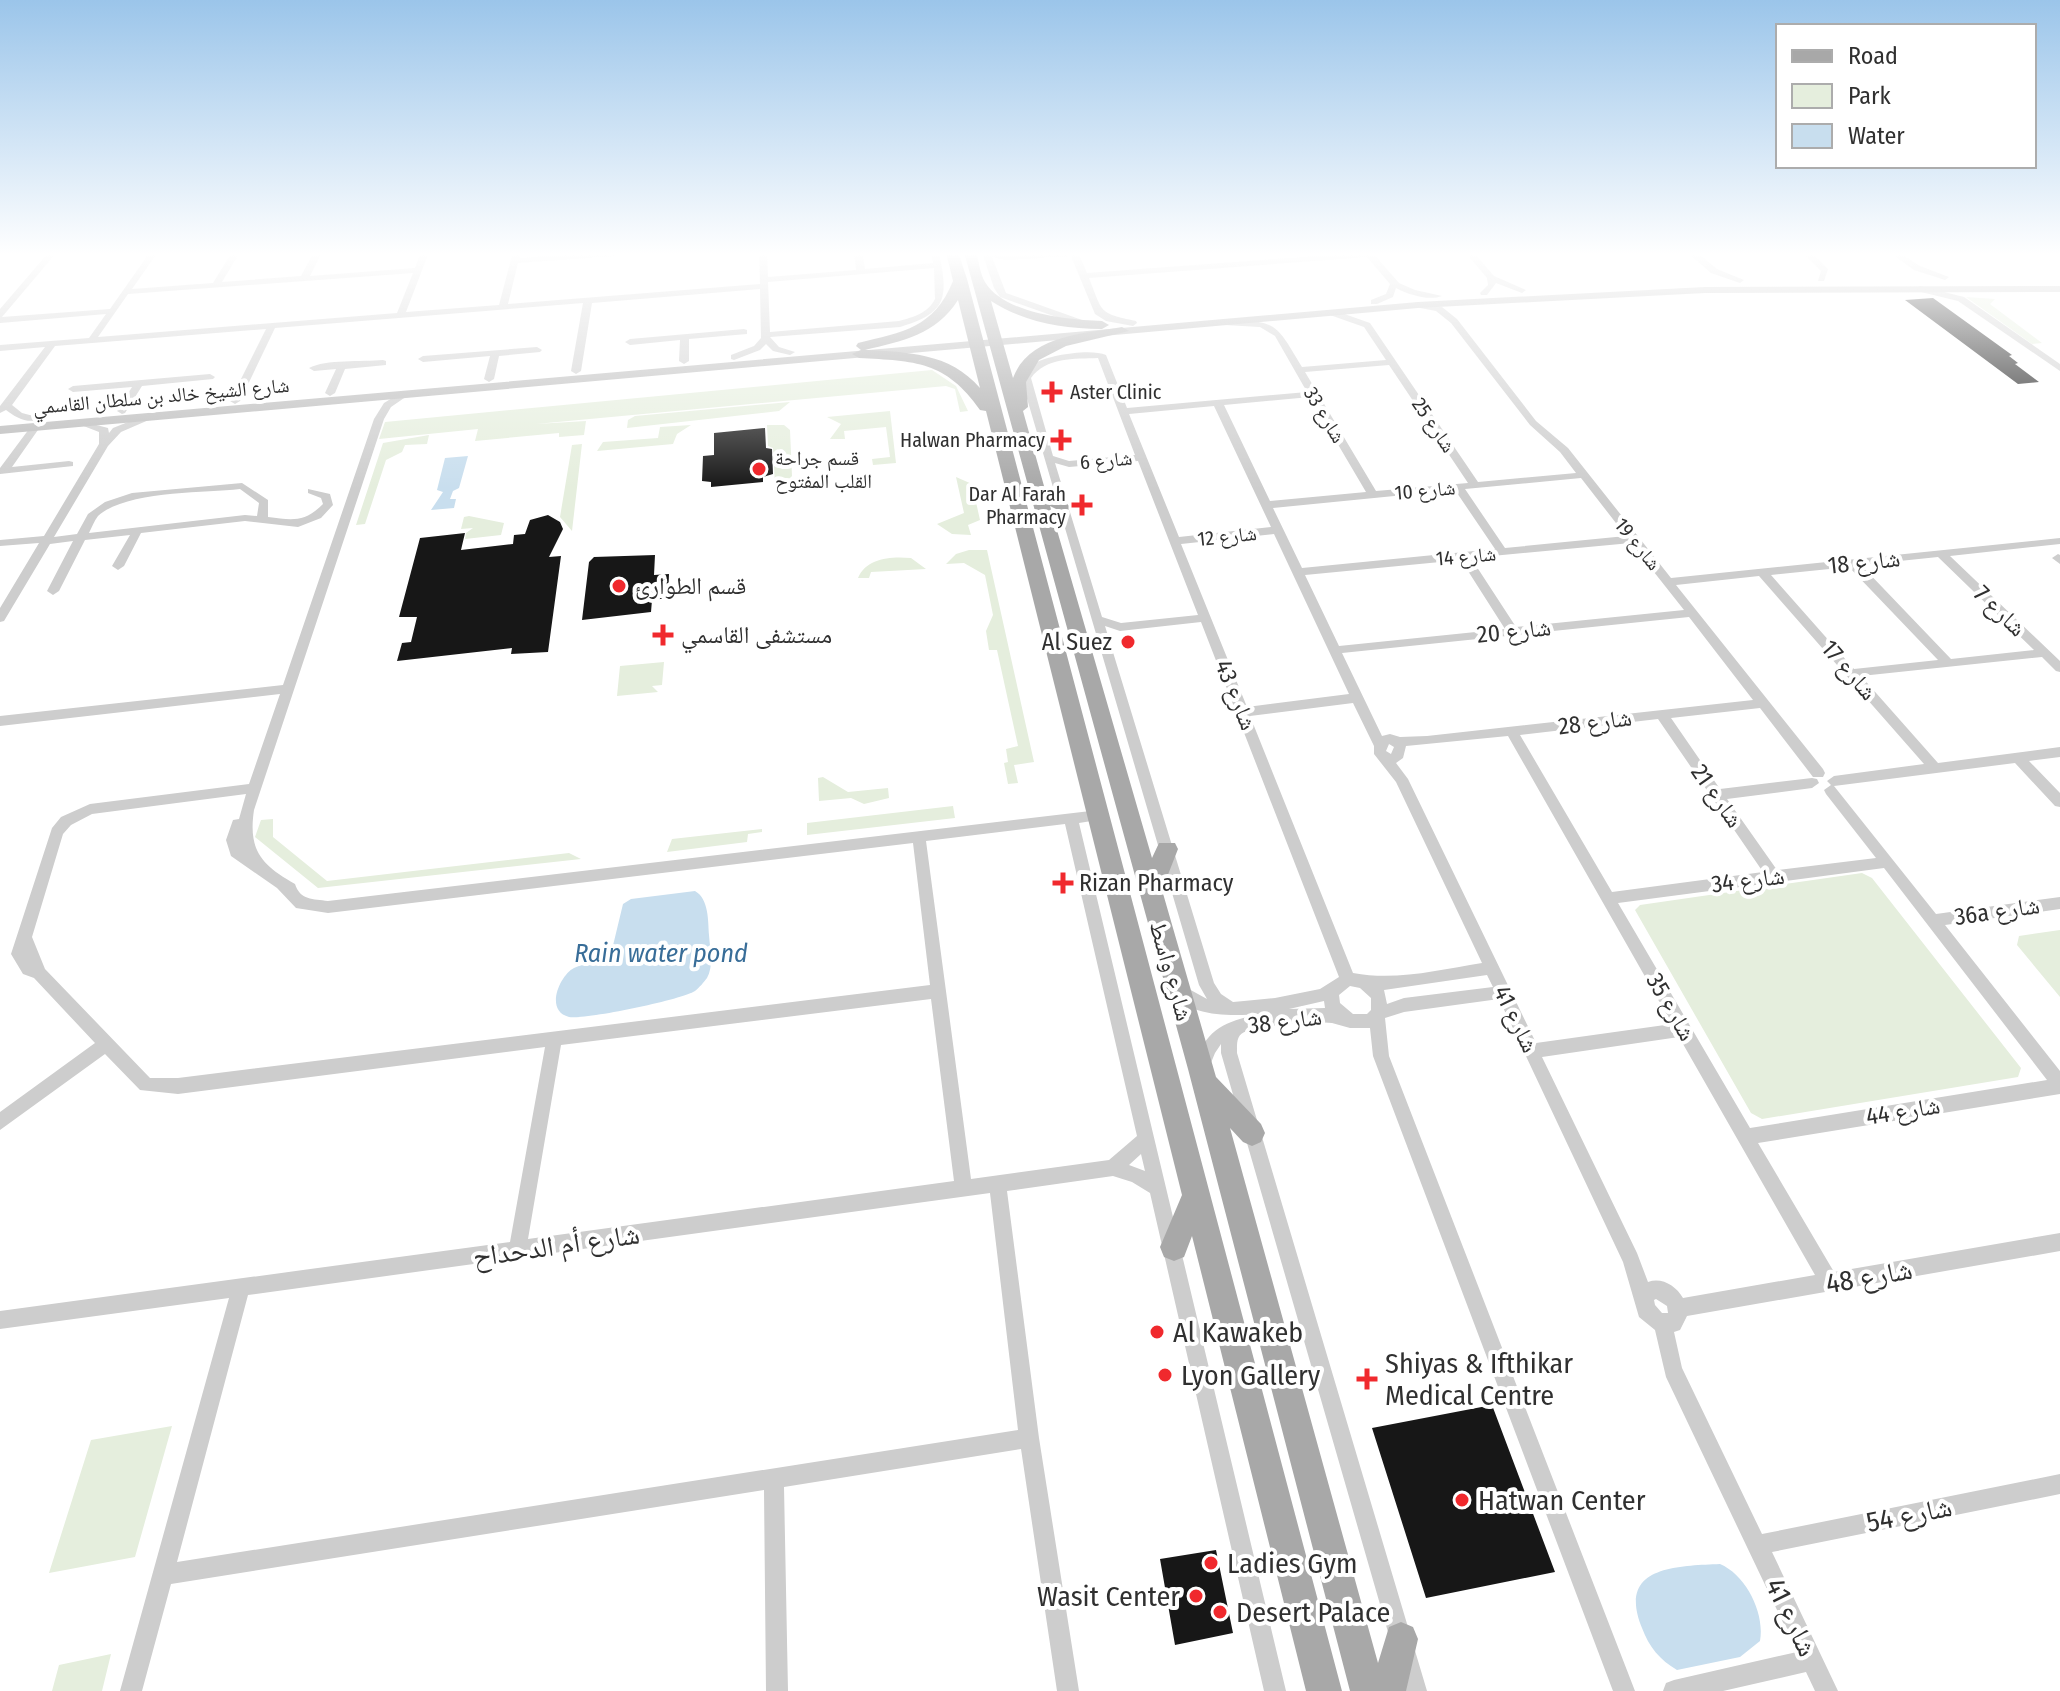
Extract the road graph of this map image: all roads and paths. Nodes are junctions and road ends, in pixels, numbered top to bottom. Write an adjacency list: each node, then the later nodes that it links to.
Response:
1 (99, 331): 23 (street)
2 (209, 331): 23 (street)
3 (270, 331): 52 (street)
4 (583, 331): 40 (street)
5 (766, 331): 21 (street)
6 (823, 331): 21 (street)
7 (916, 331): 28 (main road)
8 (981, 331): 22 (main road, شارع واسط)
9 (983, 331): 22 (main road, شارع واسط)
10 (1055, 331): 22 (main road)
11 (1080, 331): 22 (main road)
12 (1112, 331): 41 (main road)
13 (1273, 331): 19 (street)
14 (1278, 331): 19 (street)
15 (1371, 331): 34 (street, شارع 25)
16 (1462, 331): 70 (street, شارع 19)
17 (2006, 331): 38 (street)
18 (744, 332): 20 (street)
19 (1278, 334): 39 (street, شارع 33)
20 (685, 337): 24 (street); 33 (street)
21 (766, 337): 29 (street); 31 (street)
22 (984, 339): 28 (main road, شارع الشيخ خالد بن سلطان القاسمي); 59 (main road, شارع واسط)
23 (92, 340): 25 (street)
24 (630, 342)
25 (52, 344): 26 (street); 54 (street)
26 (0, 348)
27 (537, 350): 30 (street)
28 (861, 350): 29 (main road, شارع الشيخ خالد بن سلطان القاسمي); 48 (main road, شارع الشيخ خالد بن سلطان القاسمي); 59 (main road)
29 (790, 352): 31 (main road, شارع الشيخ خالد بن سلطان القاسمي)
30 (495, 353): 32 (street); 43 (street)
31 (734, 357): 33 (main road, شارع الشيخ خالد بن سلطان القاسمي)
32 (423, 359)
33 (684, 361): 40 (main road, شارع الشيخ خالد بن سلطان القاسمي)
34 (1391, 362): 39 (street); 72 (street, شارع 25)
35 (383, 363): 36 (street)
36 (342, 365): 37 (street); 47 (street)
37 (314, 368)
38 (2060, 368)
39 (1299, 370): 49 (street, شارع 33)
40 (576, 371): 43 (main road, شارع الشيخ خالد بن سلطان القاسمي)
41 (1024, 375): 57 (street, شارع 43); 59 (main road); 66 (street)
42 (210, 377): 44 (street)
43 (489, 379): 45 (main road, شارع الشيخ خالد بن سلطان القاسمي)
44 (139, 383): 46 (street); 56 (street)
45 (386, 388): 47 (main road, شارع الشيخ خالد بن سلطان القاسمي); 51 (main road)
46 (73, 389)
47 (330, 393): 52 (main road, شارع الشيخ خالد بن سلطان القاسمي)
48 (405, 394): 50 (main road, شارع الشيخ خالد بن سلطان القاسمي); 55 (street)
49 (1313, 394): 53 (street); 75 (street, شارع 33)
50 (368, 397): 51 (main road, شارع الشيخ خالد بن سلطان القاسمي); 55 (street)
51 (343, 399): 58 (main road, شارع الشيخ خالد بن سلطان القاسمي)
52 (235, 401): 56 (main road, شارع الشيخ خالد بن سلطان القاسمي)
53 (1218, 403): 57 (street); 76 (street)
54 (4, 408): 61 (street)
55 (382, 410): 108 (street)
56 (122, 411): 61 (main road, شارع الشيخ خالد بن سلطان القاسمي)
57 (1125, 411): 65 (street, شارع 43)
58 (148, 417): 62 (main road, شارع الشيخ خالد بن سلطان القاسمي); 64 (street)
59 (1005, 418): 71 (main road, شارع واسط); 124 (main road, شارع واسط)
60 (0, 421): 61 (main road, شارع الشيخ خالد بن سلطان القاسمي)
61 (35, 423): 62 (main road, شارع الشيخ خالد بن سلطان القاسمي); 63 (main road, شارع الشيخ خالد بن سلطان القاسمي); 69 (street)
62 (84, 423): 64 (street)
63 (0, 430)
64 (104, 444): 83 (street)
65 (1143, 457): 68 (street, شارع 6); 84 (street, شارع 43)
66 (1049, 458): 68 (street, شارع 6); 71 (street)
67 (69, 464): 69 (street)
68 (1069, 464): 71 (street, شارع 6)
69 (3, 470)
70 (1583, 475): 72 (street, شارع 10); 82 (street, شارع 19)
71 (1044, 480): 77 (main road); 130 (main road, شارع واسط)
72 (1475, 485): 73 (street, شارع 10)
73 (1458, 487): 75 (street, شارع 10); 87 (street)
74 (312, 491): 78 (street)
75 (1373, 495): 76 (street, شارع 10)
76 (1266, 505): 79 (street)
77 (1064, 508): 99 (street)
78 (262, 519): 80 (street); 81 (street)
79 (1279, 530): 84 (street, شارع 12); 92 (street)
80 (137, 531): 81 (street); 91 (street)
81 (81, 537): 83 (street); 95 (street)
82 (1633, 539): 87 (street, شارع 14); 94 (street, شارع 19)
83 (46, 540): 86 (street); 97 (street)
84 (1176, 541): 98 (street, شارع 43)
85 (2060, 541): 88 (street, شارع 18)
86 (0, 543)
87 (1502, 552): 89 (street, شارع 14)
88 (1941, 554): 90 (street, شارع 18); 104 (street, شارع 7)
89 (1464, 556): 92 (street, شارع 14); 101 (street)
90 (1852, 563): 93 (street, شارع 18); 105 (street)
91 (118, 566)
92 (1299, 572): 103 (street)
93 (1763, 573): 94 (street, شارع 18); 107 (street, شارع 17)
94 (1668, 582): 96 (street, شارع 19)
95 (53, 591)
96 (1693, 613): 101 (street, شارع 20); 110 (street, شارع 19)
97 (0, 618)
98 (1205, 618): 100 (street); 111 (street, شارع 43)
99 (1097, 619): 100 (street); 102 (street)
100 (1120, 627): 102 (street)
101 (1513, 632): 103 (street, شارع 20)
102 (1103, 639): 127 (street)
103 (1336, 650): 109 (street)
104 (2044, 653): 105 (street); 106 (street, شارع 7)
105 (1948, 663): 107 (street)
106 (2060, 668)
107 (1852, 673): 118 (street, شارع 17)
108 (289, 689): 113 (street); 121 (street)
109 (1357, 698): 111 (street); 115 (street)
110 (1763, 703): 112 (street, شارع 28); 119 (street, شارع 19)
111 (1243, 712): 135 (street, شارع 43)
112 (1661, 714): 114 (street, شارع 28); 122 (street, شارع 21)
113 (0, 721)
114 (1512, 732): 115 (street, شارع 28); 131 (street, شارع 35)
115 (1392, 748): 134 (street, شارع 41)
116 (2060, 752): 117 (street)
117 (2017, 757): 118 (street); 123 (street)
118 (1934, 767): 120 (street)
119 (1815, 778): 120 (street); 122 (street)
120 (1833, 785): 128 (street)
121 (254, 788): 126 (street); 146 (street)
122 (1716, 795): 129 (street, شارع 21)
123 (2060, 802)
124 (1099, 815): 125 (street); 159 (main road, شارع واسط)
125 (1071, 819): 126 (street); 154 (street)
126 (919, 837): 138 (street)
127 (1167, 849): 130 (main road); 142 (street)
128 (1888, 862): 129 (street, شارع 34); 133 (street)
129 (1774, 877): 131 (street, شارع 34)
130 (1149, 894): 137 (main road, شارع واسط)
131 (1608, 898): 144 (street, شارع 35)
132 (2060, 903): 133 (street, 36a شارع)
133 (1934, 920): 150 (street)
134 (1492, 968): 136 (street); 140 (street, شارع 41)
135 (1348, 979): 136 (street); 139 (street)
136 (1369, 984): 141 (street)
137 (1176, 989): 142 (street, شارع 38); 149 (main road, شارع واسط)
138 (938, 991): 145 (street); 157 (street)
139 (1331, 992): 142 (street, شارع 38); 143 (street)
140 (1503, 992): 141 (street); 147 (street, شارع 41)
141 (1378, 1014): 143 (street); 148 (street)
142 (1234, 1018): 143 (street, شارع 38); 149 (street, شارع 38); 152 (street)
143 (1347, 1020): 148 (street)
144 (1684, 1029): 147 (street); 153 (street, شارع 35)
145 (554, 1040): 146 (street); 162 (street)
146 (106, 1044): 151 (street)
147 (1531, 1051): 165 (street, شارع 41)
148 (1381, 1056): 184 (street)
149 (1202, 1075): 152 (main road); 181 (main road, شارع واسط)
150 (2060, 1085): 153 (street, شارع 44)
151 (0, 1122)
152 (1252, 1133): 174 (street)
153 (1746, 1137): 163 (street, شارع 35)
154 (1146, 1139): 155 (street); 158 (street)
155 (1113, 1168): 156 (street, شارع أم الدحداح); 158 (street, شارع أم الدحداح)
156 (997, 1183): 157 (street, شارع أم الدحداح); 169 (street)
157 (963, 1188): 162 (street, شارع أم الدحداح)
158 (1158, 1188): 161 (street)
159 (1196, 1195): 161 (main road); 180 (main road, شارع واسط)
160 (2060, 1242): 163 (street, شارع 48)
161 (1174, 1247): 179 (street)
162 (517, 1250): 164 (street, شارع أم الدحداح)
163 (1830, 1283): 166 (street, شارع 48)
164 (241, 1288): 167 (street, شارع أم الدحداح); 173 (street)
165 (1652, 1293): 166 (street); 168 (street)
166 (1678, 1308): 168 (street)
167 (0, 1320)
168 (1663, 1324): 172 (street, شارع 41)
169 (1029, 1438): 170 (street); 178 (street)
170 (774, 1479): 173 (street); 177 (street)
171 (2060, 1484): 172 (street, شارع 54)
172 (1757, 1545): 175 (street, شارع 41)
173 (162, 1575): 176 (street)
174 (1401, 1639): 182 (main road); 183 (street)
175 (1812, 1660): 185 (street); 186 (street, شارع 41)
176 (131, 1691)
177 (777, 1691)
178 (1068, 1691)
179 (1275, 1691)
180 (1324, 1691)
181 (1368, 1691)
182 (1388, 1691)
183 (1416, 1691)
184 (1624, 1691)
185 (1674, 1691)
186 (1827, 1691)

